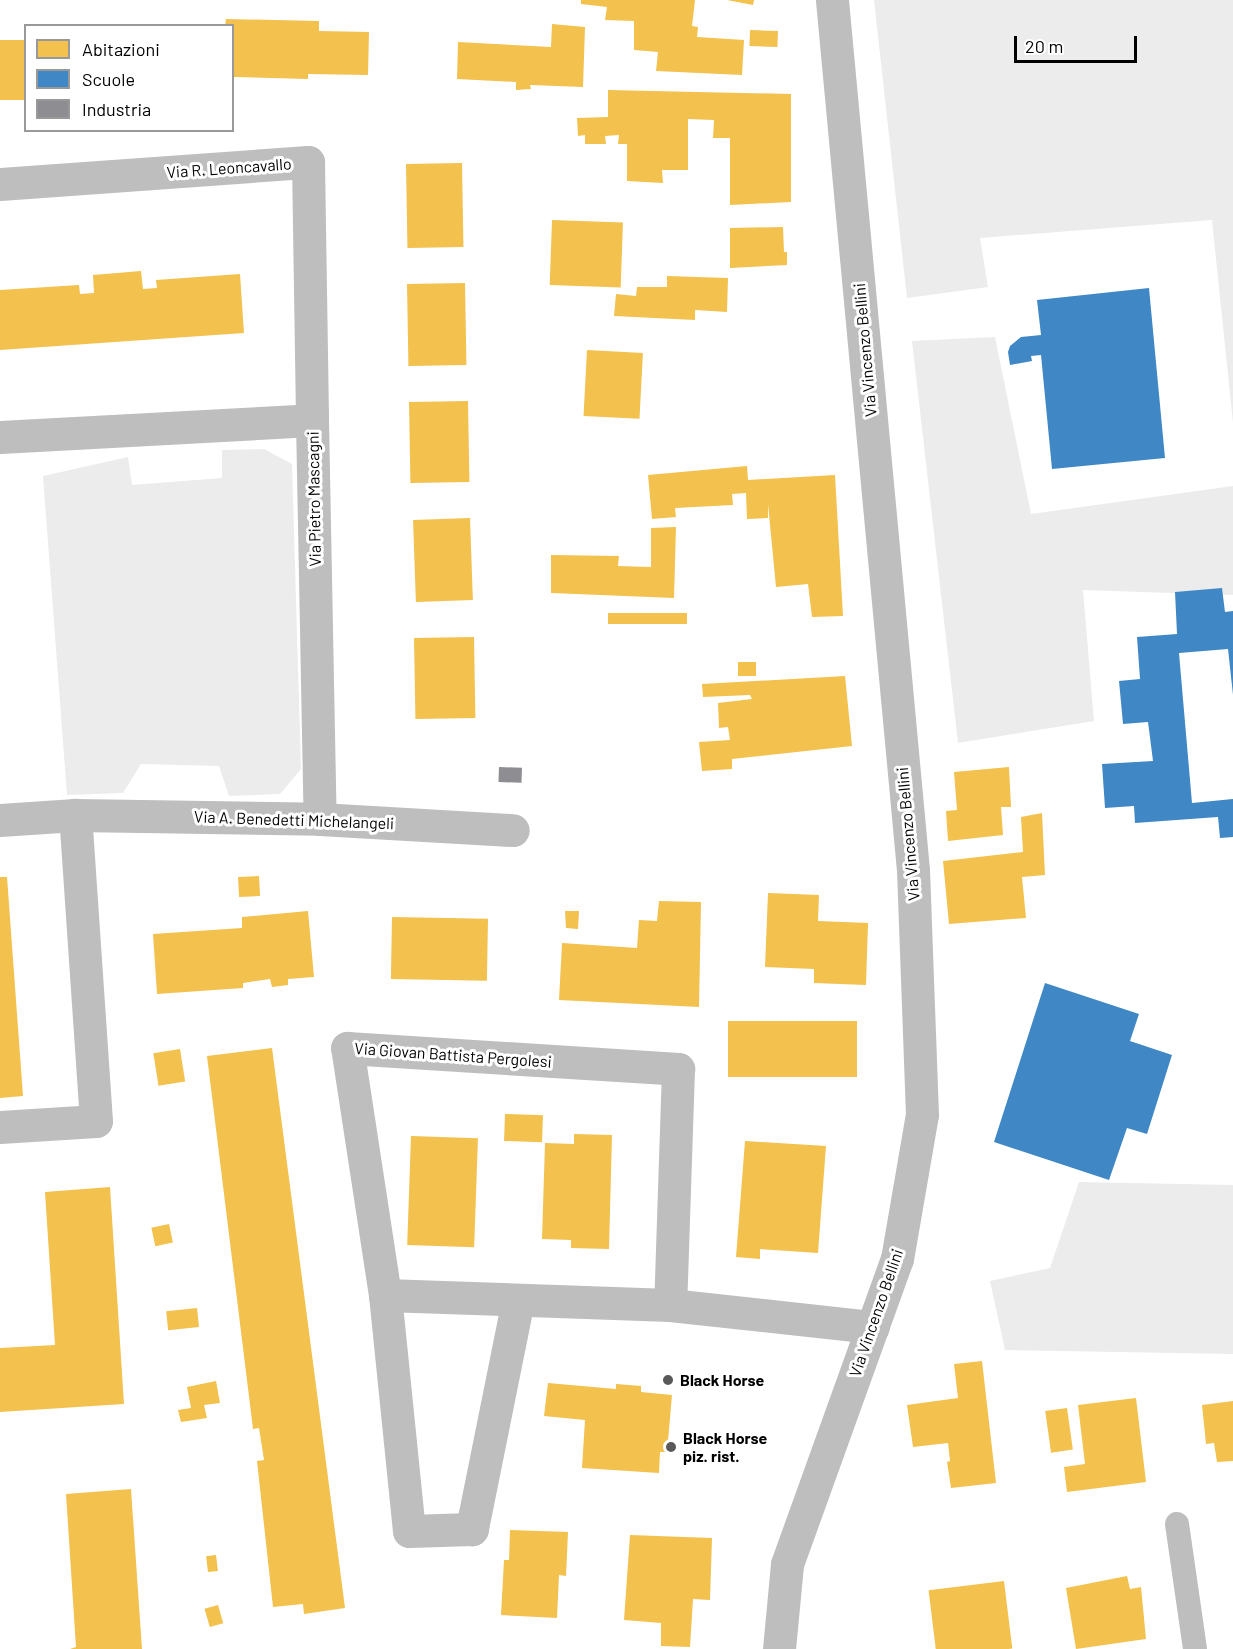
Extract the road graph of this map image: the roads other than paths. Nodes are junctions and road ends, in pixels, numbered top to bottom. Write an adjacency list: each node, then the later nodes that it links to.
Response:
1 (832, 0): 13 (street, Via Vincenzo Bellini)
2 (0, 184): 3 (street, Via R. Leoncavallo)
3 (312, 420): 4 (street, Via Pietro Mascagni); 6 (street, Via Pietro Mascagni)
4 (0, 436)
5 (75, 815): 6 (street, Via A. Benedetti Michelangeli); 7 (street, Via A. Benedetti Michelangeli); 9 (street)
6 (320, 819): 8 (street, Via A. Benedetti Michelangeli)
7 (0, 820)
8 (513, 830)
9 (0, 1127)
10 (385, 1295): 11 (street); 11 (street); 12 (street, Via Giovan Battista Pergolesi)
11 (518, 1300): 12 (street)
12 (670, 1305): 13 (street)
13 (873, 1327): 15 (street, Via Vincenzo Bellini)
14 (1177, 1524): 16 (lane)
15 (779, 1649)
16 (1195, 1649)

